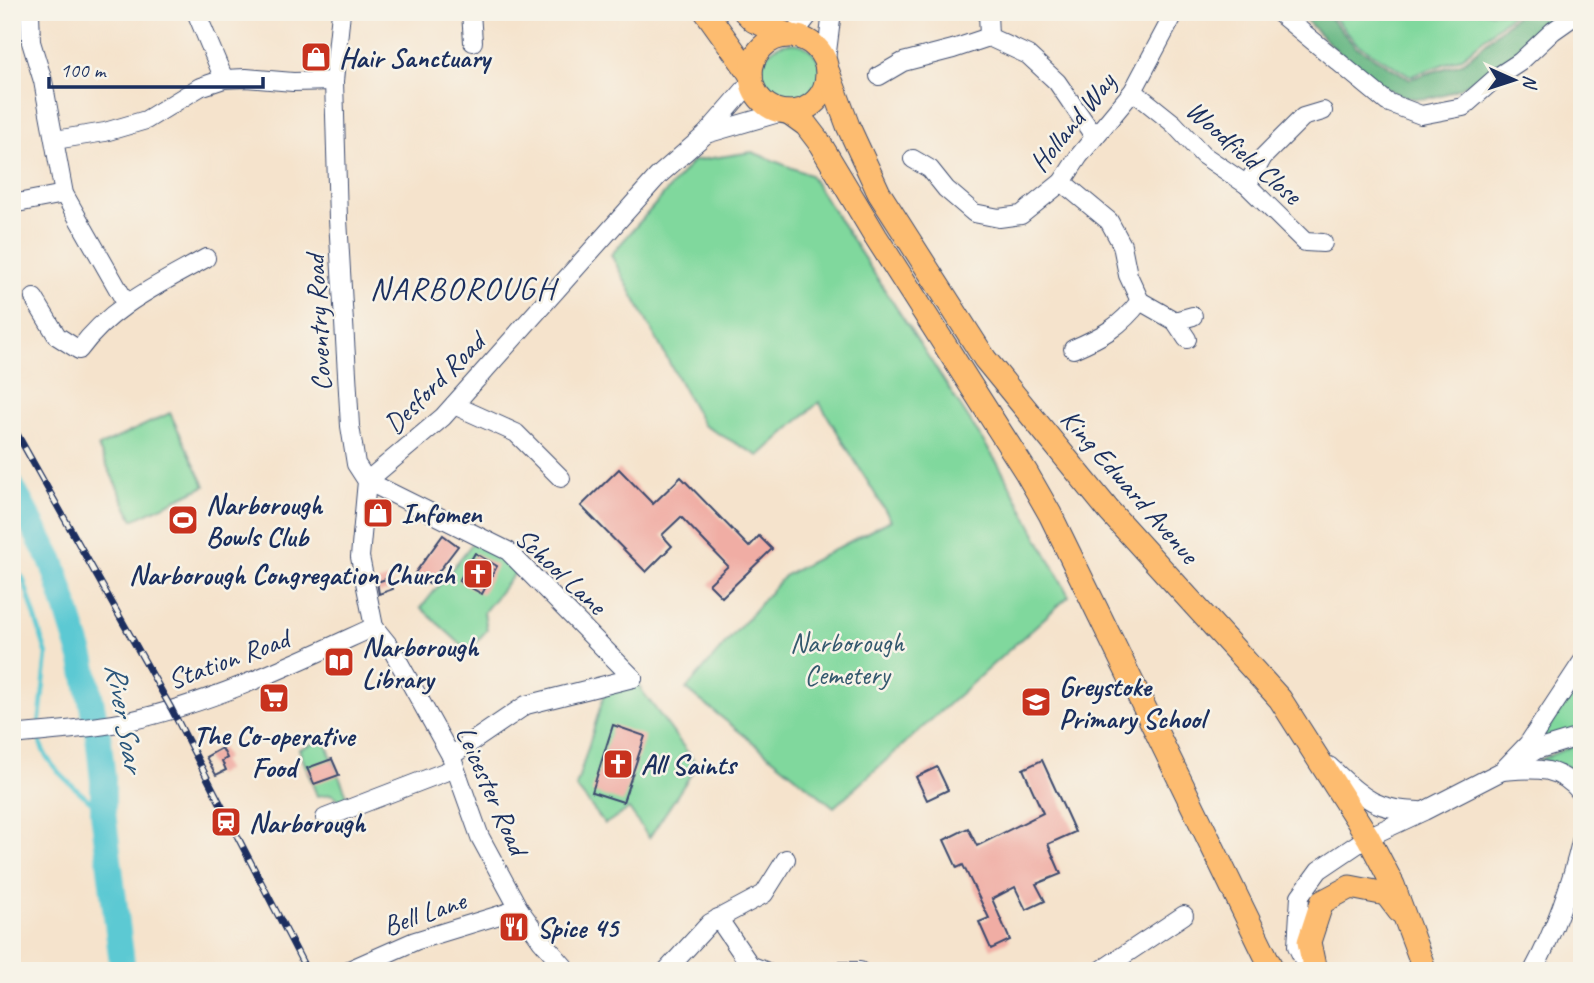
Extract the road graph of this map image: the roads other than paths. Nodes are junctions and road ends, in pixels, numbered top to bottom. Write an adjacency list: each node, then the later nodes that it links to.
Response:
1 (30, 12): 26 (street)
2 (196, 12): 19 (street)
3 (341, 12): 20 (street, Coventry Road)
4 (471, 12): 15 (street)
5 (706, 12): 18 (main road)
6 (745, 12): 13 (main road, King Edward Avenue)
7 (811, 12): 13 (street)
8 (832, 12): 16 (street)
9 (988, 12): 14 (street)
10 (1175, 12): 21 (street, Holland Way)
11 (1278, 12): 12 (street)
12 (1580, 12)
13 (791, 35): 16 (main road, King Edward Avenue); 18 (main road)
14 (989, 37): 17 (street); 25 (street)
15 (473, 42)
16 (827, 66): 23 (main road); 48 (main road, King Edward Avenue)
17 (879, 76)
18 (751, 78): 23 (main road); 24 (street, Desford Road)
19 (225, 79): 20 (street); 26 (street)
20 (334, 81): 43 (street, Coventry Road)
21 (1133, 92): 25 (street, Holland Way); 29 (street, Woodfield Close)
22 (1323, 111): 29 (street)
23 (785, 112): 24 (street, Desford Road); 68 (main road)
24 (706, 134): 41 (street, Desford Road)
25 (1094, 136): 28 (street, Holland Way)
26 (55, 139): 30 (street)
27 (913, 159): 28 (street, Holland Way)
28 (1062, 182): 35 (street)
29 (1247, 185): 32 (street, Woodfield Close)
30 (64, 194): 31 (street); 36 (street)
31 (12, 204)
32 (1309, 246)
33 (206, 258): 36 (street)
34 (34, 298): 36 (street)
35 (1140, 300): 38 (street); 40 (street)
36 (126, 303)
37 (1193, 316): 38 (street)
38 (1175, 321): 39 (street)
39 (1188, 339)
40 (1073, 349)
41 (454, 405): 42 (street); 43 (street, Desford Road)
42 (561, 478)
43 (367, 481): 44 (street, Coventry Road); 49 (street, School Lane)
44 (374, 626): 46 (street, Station Road); 49 (street, Leicester Road)
45 (1582, 662): 50 (street)
46 (12, 735)
47 (1582, 736): 50 (street)
48 (1314, 752): 52 (street); 54 (main road, King Edward Avenue)
49 (453, 762): 53 (street); 57 (street, Leicester Road)
50 (1502, 771): 51 (street); 52 (street)
51 (1582, 794)
52 (1424, 811): 54 (street)
53 (325, 818)
54 (1368, 837): 60 (main road, King Edward Avenue); 69 (street)
55 (1582, 838): 72 (street)
56 (786, 859): 59 (street)
57 (519, 909): 61 (street, Bell Lane); 62 (street, Leicester Road)
58 (1184, 915): 67 (street)
59 (718, 918): 63 (street); 64 (street)
60 (1409, 924): 70 (main road, King Edward Avenue); 71 (main road, King Edward Avenue)
61 (348, 971)
62 (568, 971)
63 (666, 971)
64 (765, 971)
65 (840, 971): 66 (street)
66 (860, 971)
67 (1100, 971)
68 (1273, 971)
69 (1309, 971)
70 (1315, 971)
71 (1425, 971)
72 (1534, 971)

